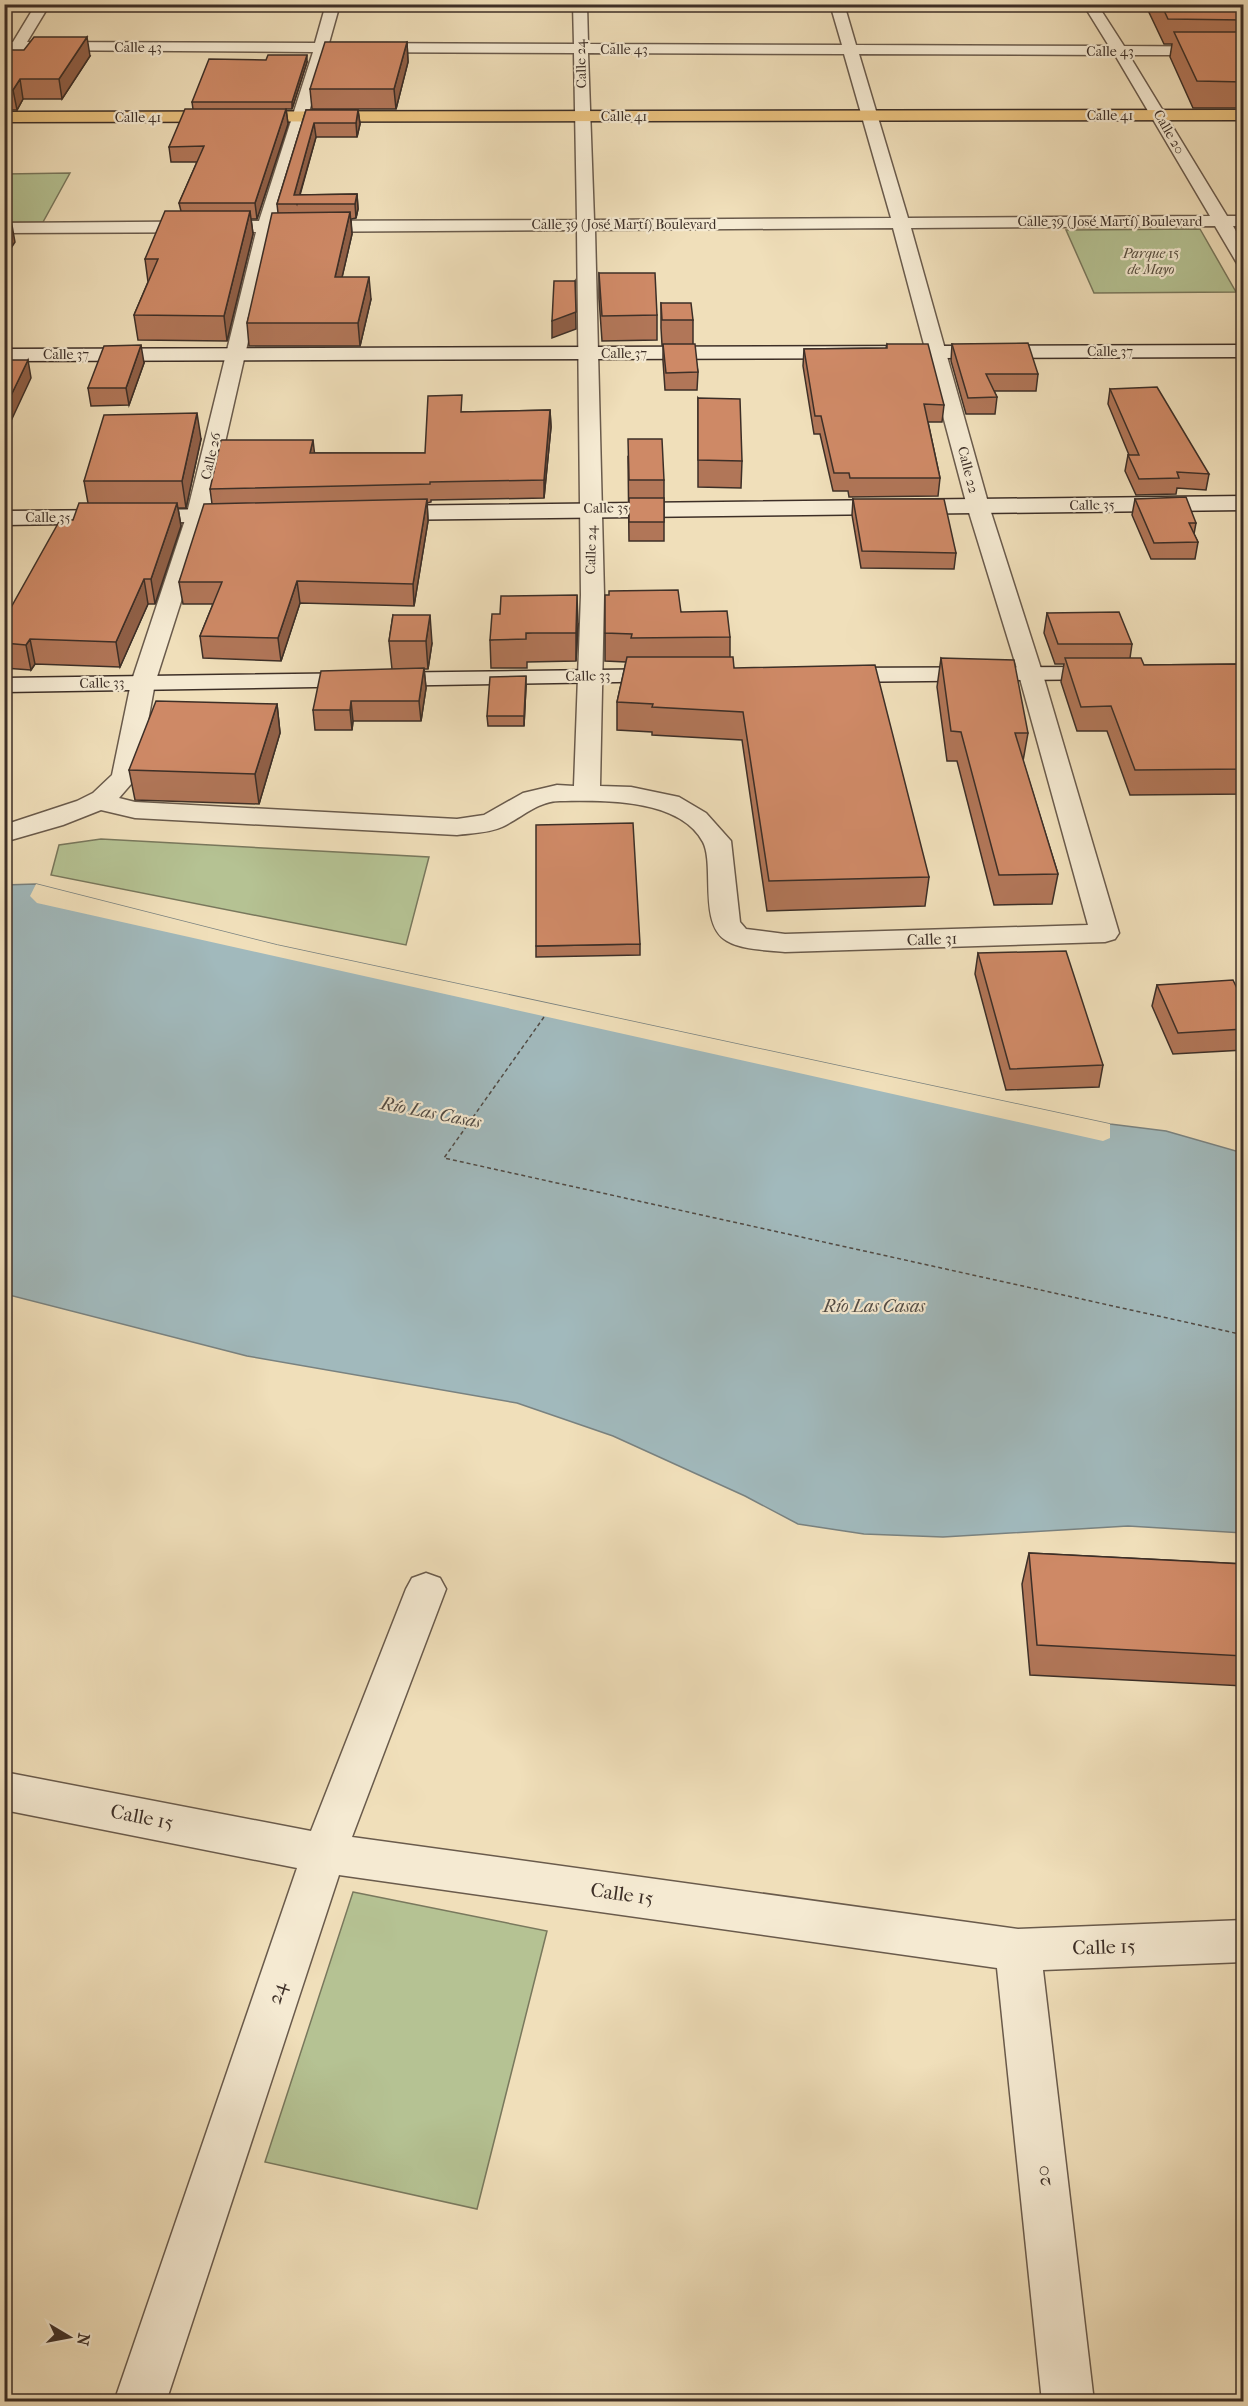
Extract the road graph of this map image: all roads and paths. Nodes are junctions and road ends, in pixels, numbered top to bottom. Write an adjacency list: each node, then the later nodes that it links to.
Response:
1 (43, 4): 6 (street)
2 (333, 4): 7 (street, Calle 26)
3 (580, 4): 8 (street, Calle 24)
4 (837, 4): 9 (street, Calle 22)
5 (1090, 4): 10 (street, Calle 20)
6 (11, 46): 7 (street, Calle 43); 12 (street)
7 (321, 48): 8 (street, Calle 43); 15 (street, Calle 26)
8 (581, 48): 9 (street, Calle 43); 16 (street, Calle 24)
9 (850, 50): 10 (street, Calle 43); 13 (street, Calle 22)
10 (1119, 51): 11 (street, Calle 43); 17 (street, Calle 20)
11 (1244, 51)
12 (4, 68)
13 (869, 115): 16 (main road, Calle 41); 17 (main road, Calle 41); 21 (street, Calle 22)
14 (1244, 115): 17 (main road, Calle 41)
15 (302, 116): 16 (main road, Calle 41); 18 (main road, Calle 41); 23 (street, Calle 26)
16 (583, 116): 22 (street, Calle 24)
17 (1160, 116): 19 (street, Calle 20)
18 (4, 117)
19 (1220, 221): 20 (street, Calle 39 (José Martí) Boulevard); 21 (street, Calle 39 (José Martí) Boulevard); 25 (street, Calle 20)
20 (1244, 221)
21 (900, 223): 22 (street, Calle 39 (José Martí) Boulevard); 27 (street, Calle 22)
22 (584, 224): 23 (street, Calle 39 (José Martí) Boulevard); 28 (street, Calle 24)
23 (266, 226): 24 (street, Calle 39 (José Martí) Boulevard); 29 (street, Calle 26)
24 (4, 228)
25 (1244, 261)
26 (1244, 351): 27 (street, Calle 37)
27 (938, 352): 28 (street, Calle 37); 32 (street, Calle 22)
28 (589, 353): 29 (street, Calle 37); 33 (street, Calle 24)
29 (235, 354): 30 (street, Calle 37); 36 (street, Calle 26)
30 (4, 355)
31 (1244, 503): 32 (street, Calle 35)
32 (978, 506): 33 (street, Calle 35); 40 (street, Calle 22)
33 (592, 508): 34 (street, Calle 35); 41 (street, Calle 24)
34 (365, 513)
35 (269, 515): 36 (street, Calle 35)
36 (197, 517): 37 (street, Calle 35); 43 (street, Calle 26)
37 (4, 518)
38 (1125, 674): 40 (street)
39 (806, 675): 40 (street)
40 (1031, 675): 48 (street, Calle 22)
41 (593, 676): 42 (street, Calle 33); 43 (street, Calle 33); 45 (street, Calle 24)
42 (688, 676)
43 (143, 683): 44 (street, Calle 33); 46 (street, Calle 26)
44 (4, 685)
45 (587, 792): 46 (street); 48 (street, Calle 31)
46 (97, 801): 47 (street, Calle 26)
47 (4, 834)
48 (1105, 933)
49 (426, 1589): 51 (street, 24)
50 (4, 1791): 51 (street, Calle 15)
51 (324, 1853): 53 (street, Calle 15); 54 (street, 24)
52 (1244, 1941): 53 (street, Calle 15)
53 (1018, 1950): 55 (street, 20)
54 (140, 2402)
55 (1068, 2402)

